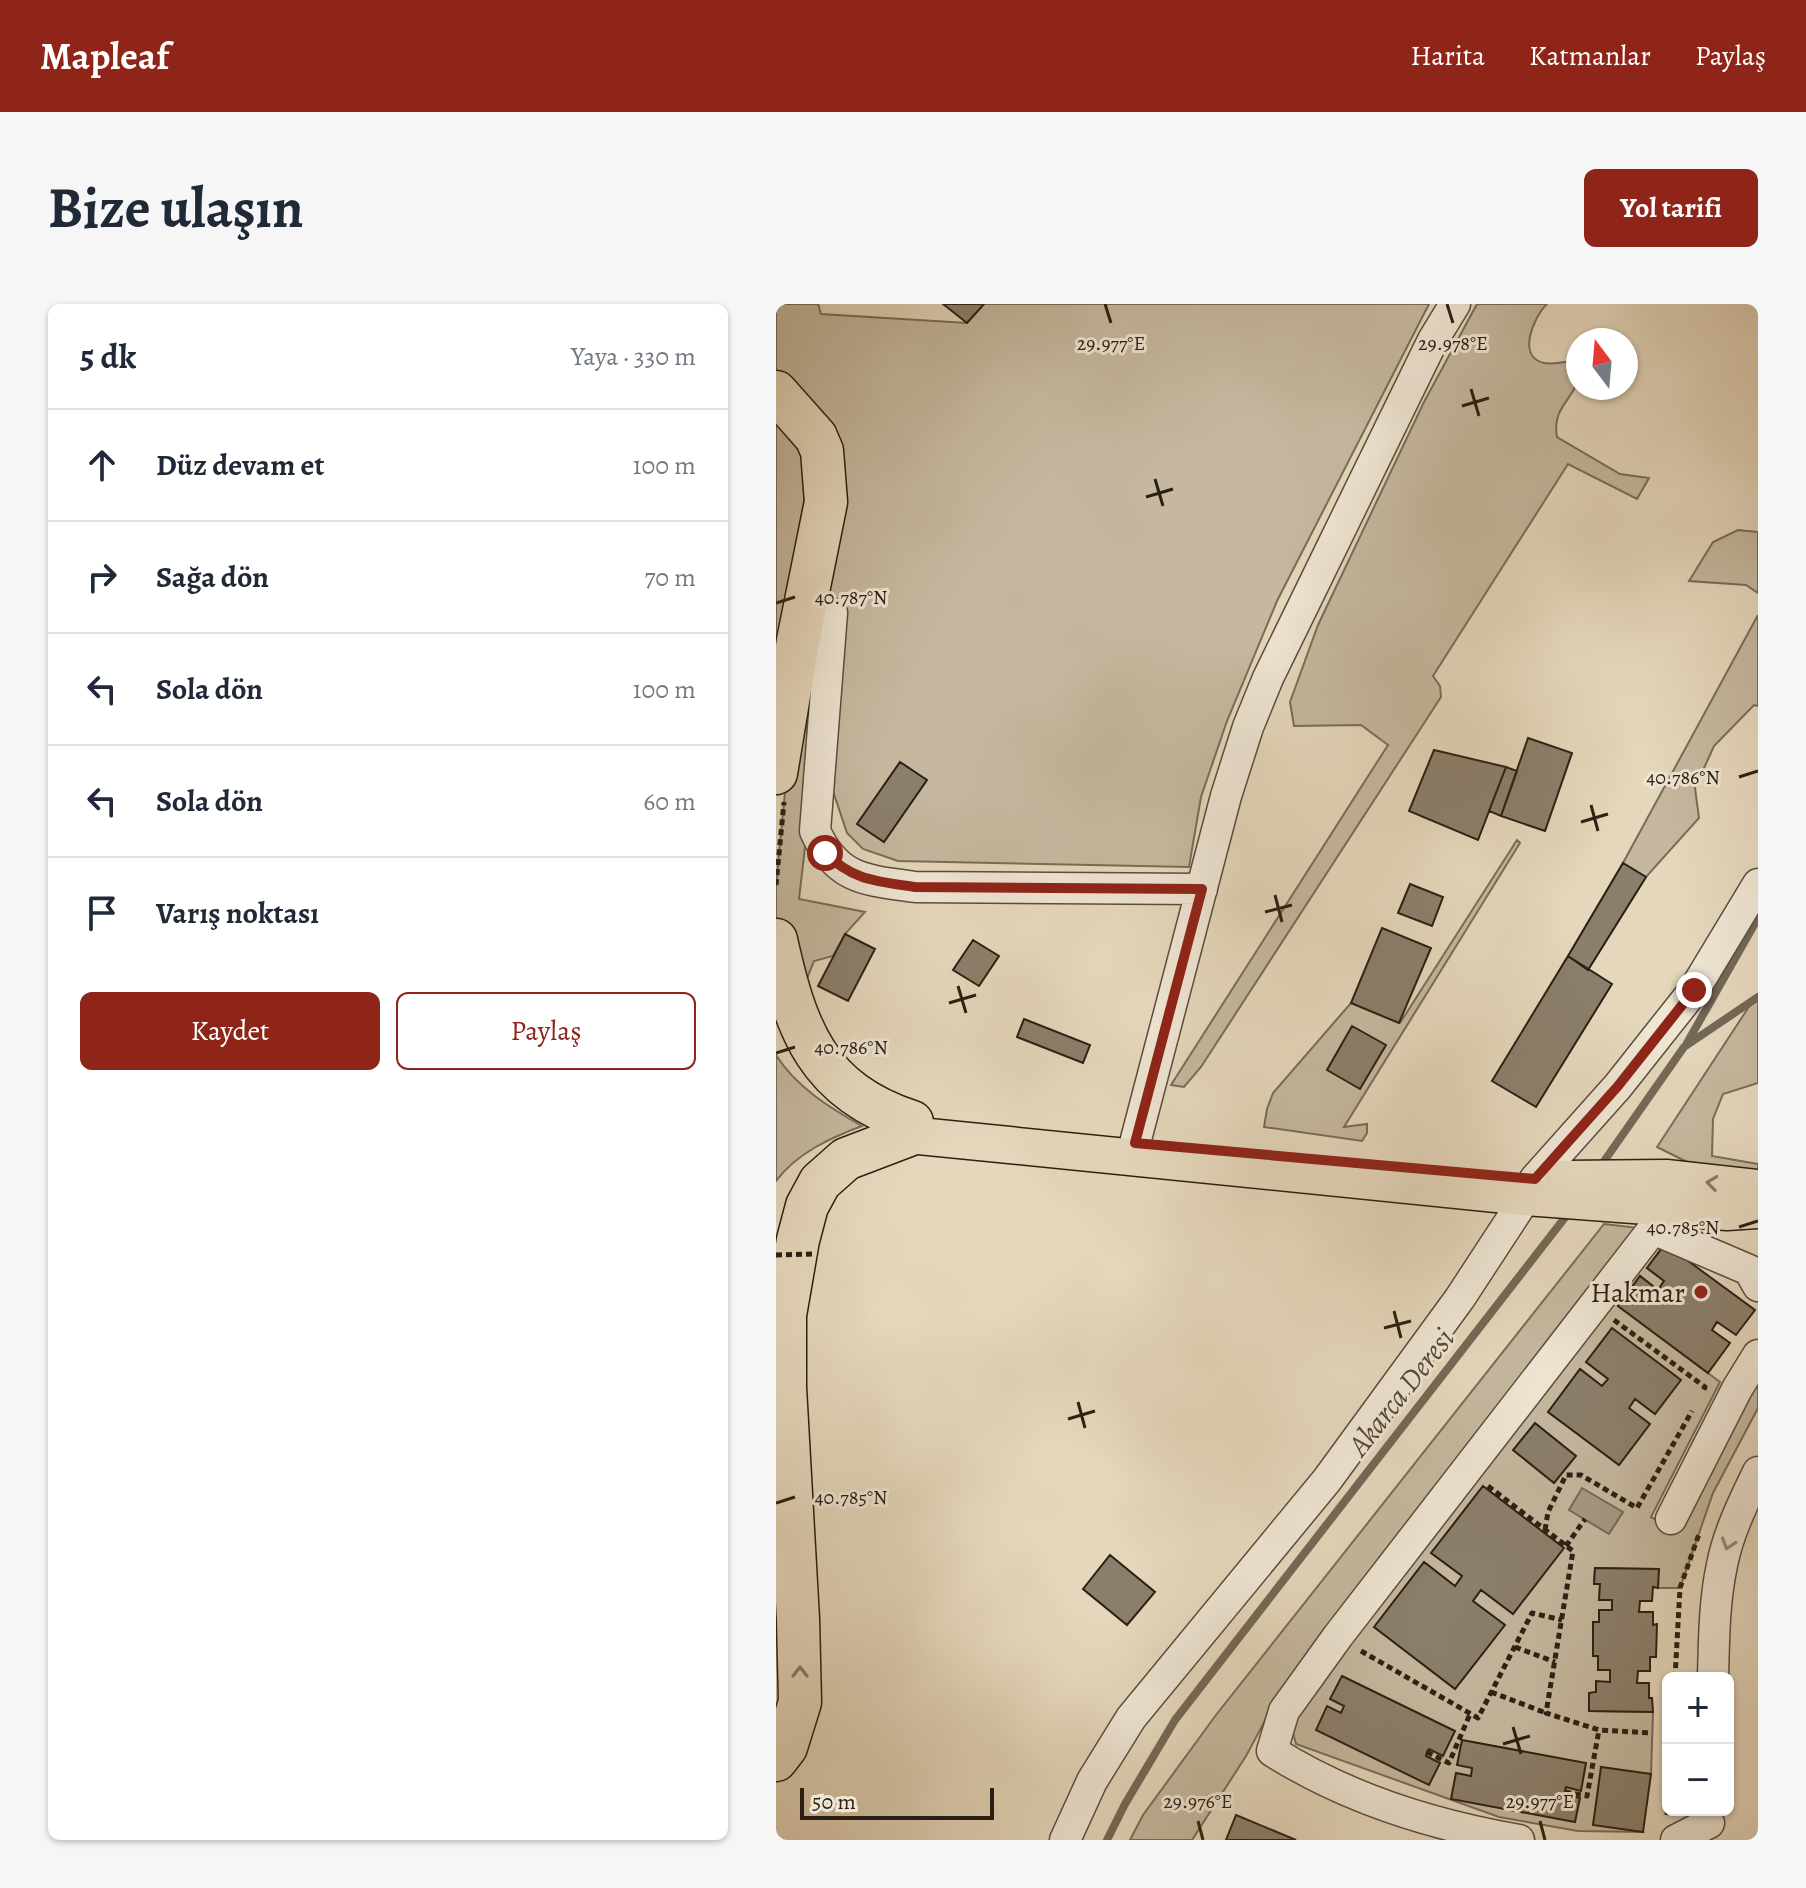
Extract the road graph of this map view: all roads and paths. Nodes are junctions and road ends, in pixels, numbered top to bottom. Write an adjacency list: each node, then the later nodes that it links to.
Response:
1 (1455, 304): 8 (street)
2 (776, 392): 6 (highway)
3 (776, 413): 5 (highway)
4 (832, 613): 8 (street)
5 (776, 688)
6 (776, 773)
7 (1758, 884): 13 (street)
8 (1202, 889): 12 (street)
9 (776, 940): 11 (highway)
10 (776, 1035): 11 (highway)
11 (910, 1128): 12 (main road); 13 (main road); 17 (highway); 41 (highway, one-way to 11)
12 (1135, 1143): 13 (main road)
13 (1531, 1188): 15 (main road); 44 (street)
14 (1758, 1188): 15 (main road, one-way to 15)
15 (1662, 1205): 16 (main road); 21 (street); 45 (street)
16 (1742, 1211): 18 (main road)
17 (776, 1212)
18 (1758, 1233)
19 (816, 1254): 20 (path, bridge)
20 (776, 1255)
21 (1758, 1286)
22 (1605, 1313): 28 (path)
23 (1758, 1355): 27 (street)
24 (1758, 1472): 34 (street, one-way to 34)
25 (1486, 1485): 28 (path)
26 (1585, 1519): 29 (path)
27 (1671, 1519)
28 (1545, 1530): 29 (path)
29 (1566, 1546): 30 (path)
30 (1562, 1620): 32 (path); 33 (path)
31 (1350, 1644): 37 (path)
32 (1515, 1647): 33 (path); 35 (path)
33 (1555, 1662): 36 (path)
34 (1713, 1672)
35 (1491, 1692): 36 (path); 37 (path)
36 (1546, 1713): 38 (path)
37 (1470, 1714): 40 (path)
38 (1599, 1730): 39 (path); 42 (path)
39 (1652, 1733)
40 (1427, 1752)
41 (781, 1754)
42 (1565, 1792)
43 (1709, 1824): 46 (street)
44 (1065, 1840)
45 (1519, 1840)
46 (1676, 1840)

